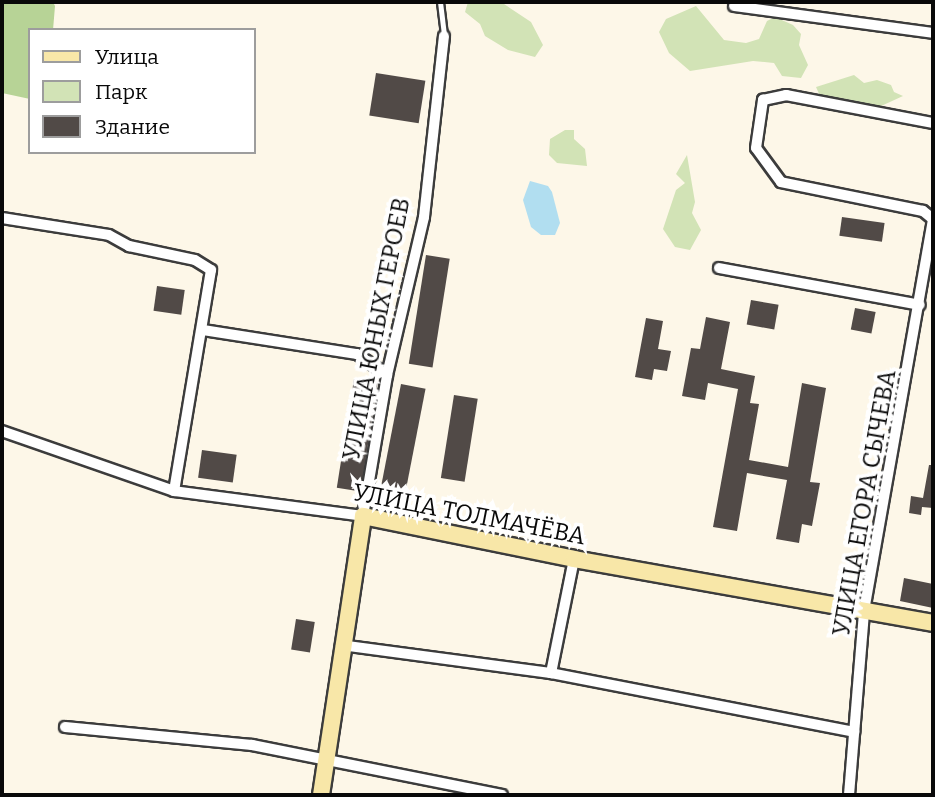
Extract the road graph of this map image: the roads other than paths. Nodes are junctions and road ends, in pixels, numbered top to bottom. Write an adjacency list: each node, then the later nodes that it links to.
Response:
1 (440, 2): 4 (lane)
2 (734, 6): 3 (street)
3 (933, 33)
4 (444, 36): 12 (street, УЛИЦА ЮНЫХ ГЕРОЕВ)
5 (933, 123): 7 (street)
6 (2, 218): 11 (street)
7 (933, 219): 8 (street, УЛИЦА ЕГОРА СЫЧЕВА)
8 (930, 267): 10 (street, УЛИЦА ЕГОРА СЫЧЕВА)
9 (719, 268): 10 (street)
10 (920, 306): 17 (street, УЛИЦА ЕГОРА СЫЧЕВА)
11 (203, 330): 12 (street); 14 (street)
12 (387, 375): 15 (street, УЛИЦА ЮНЫХ ГЕРОЕВ)
13 (2, 431): 14 (street, УЛИЦА ТОЛМАЧЁВА)
14 (173, 491): 15 (street, УЛИЦА ТОЛМАЧЁВА)
15 (363, 516): 16 (street, УЛИЦА ТОЛМАЧЁВА); 19 (street, УЛИЦА ЮНЫХ ГЕРОЕВ)
16 (574, 559): 17 (street, УЛИЦА ТОЛМАЧЁВА); 20 (street)
17 (864, 611): 18 (street, УЛИЦА ТОЛМАЧЁВА); 22 (street, УЛИЦА ЕГОРА СЫЧЕВА)
18 (933, 623)
19 (341, 645): 20 (street); 23 (street, УЛИЦА ЮНЫХ ГЕРОЕВ)
20 (551, 673): 22 (street)
21 (65, 727): 23 (street)
22 (855, 732): 26 (street, УЛИЦА ЕГОРА СЫЧЕВА)
23 (326, 759): 24 (street, УЛИЦА ЮНЫХ ГЕРОЕВ); 25 (street)
24 (321, 795)
25 (502, 795)
26 (849, 795)

